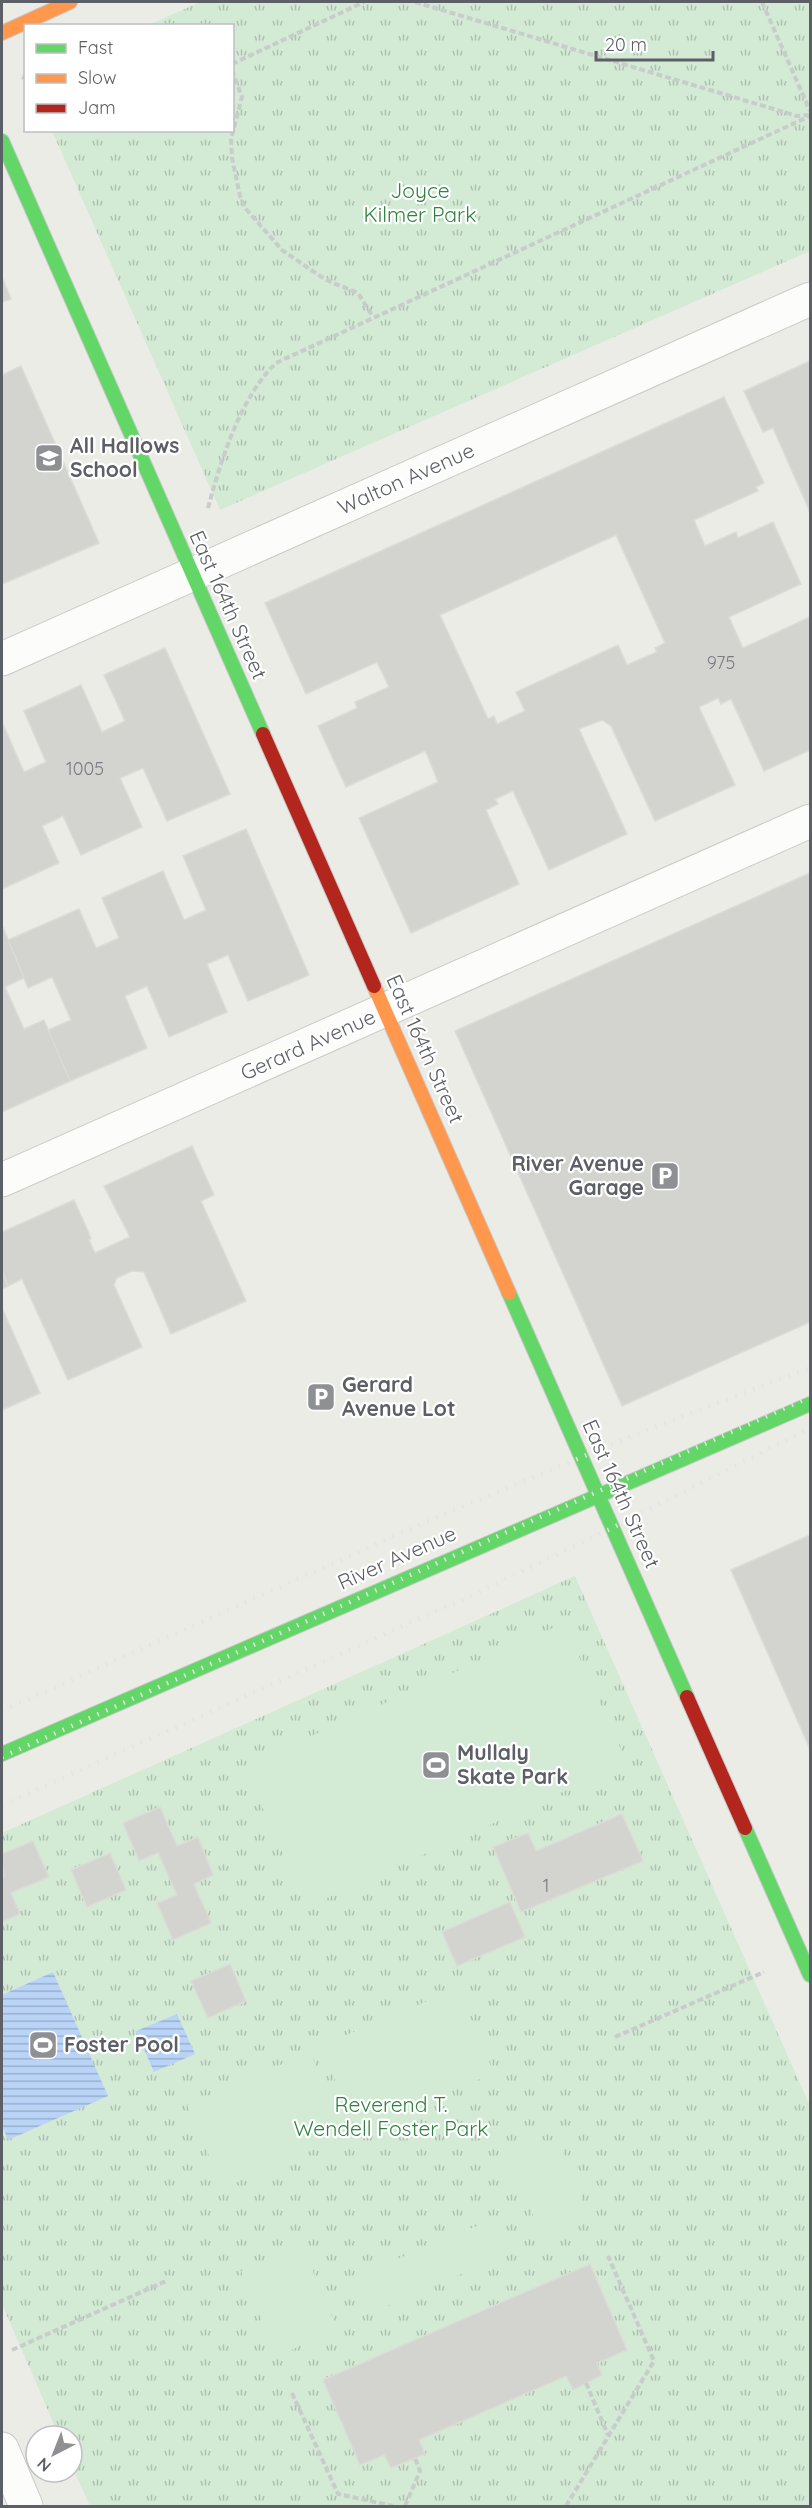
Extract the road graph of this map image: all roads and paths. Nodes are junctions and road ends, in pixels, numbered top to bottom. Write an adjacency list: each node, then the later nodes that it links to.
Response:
1 (70, 2): 5 (street)
2 (364, 2): 6 (path)
3 (415, 2): 8 (path)
4 (762, 2): 8 (path)
5 (2, 33)
6 (234, 63)
7 (234, 75): 9 (path)
8 (810, 114): 13 (path)
9 (234, 128)
10 (233, 132): 13 (path)
11 (2, 141): 15 (street, East 164th Street)
12 (810, 299): 15 (street, Walton Avenue)
13 (373, 317): 14 (path)
14 (208, 508)
15 (191, 574): 16 (street, Walton Avenue); 18 (street, East 164th Street)
16 (2, 659)
17 (810, 821): 18 (street, Gerard Avenue)
18 (385, 1010): 19 (street, Gerard Avenue); 21 (street, East 164th Street)
19 (2, 1180)
20 (810, 1404): 21 (street, River Avenue)
21 (598, 1494): 22 (street, River Avenue); 24 (street, East 164th Street)
22 (2, 1754)
23 (764, 1972): 25 (path)
24 (810, 1975)
25 (615, 2037)
26 (608, 2256): 31 (path)
27 (166, 2281): 28 (path)
28 (12, 2350)
29 (585, 2383): 31 (path)
30 (292, 2393): 35 (path)
31 (609, 2436): 37 (path)
32 (2, 2449): 34 (street)
33 (415, 2458): 36 (path)
34 (27, 2506)
35 (393, 2506)
36 (405, 2506)
37 (566, 2506)

